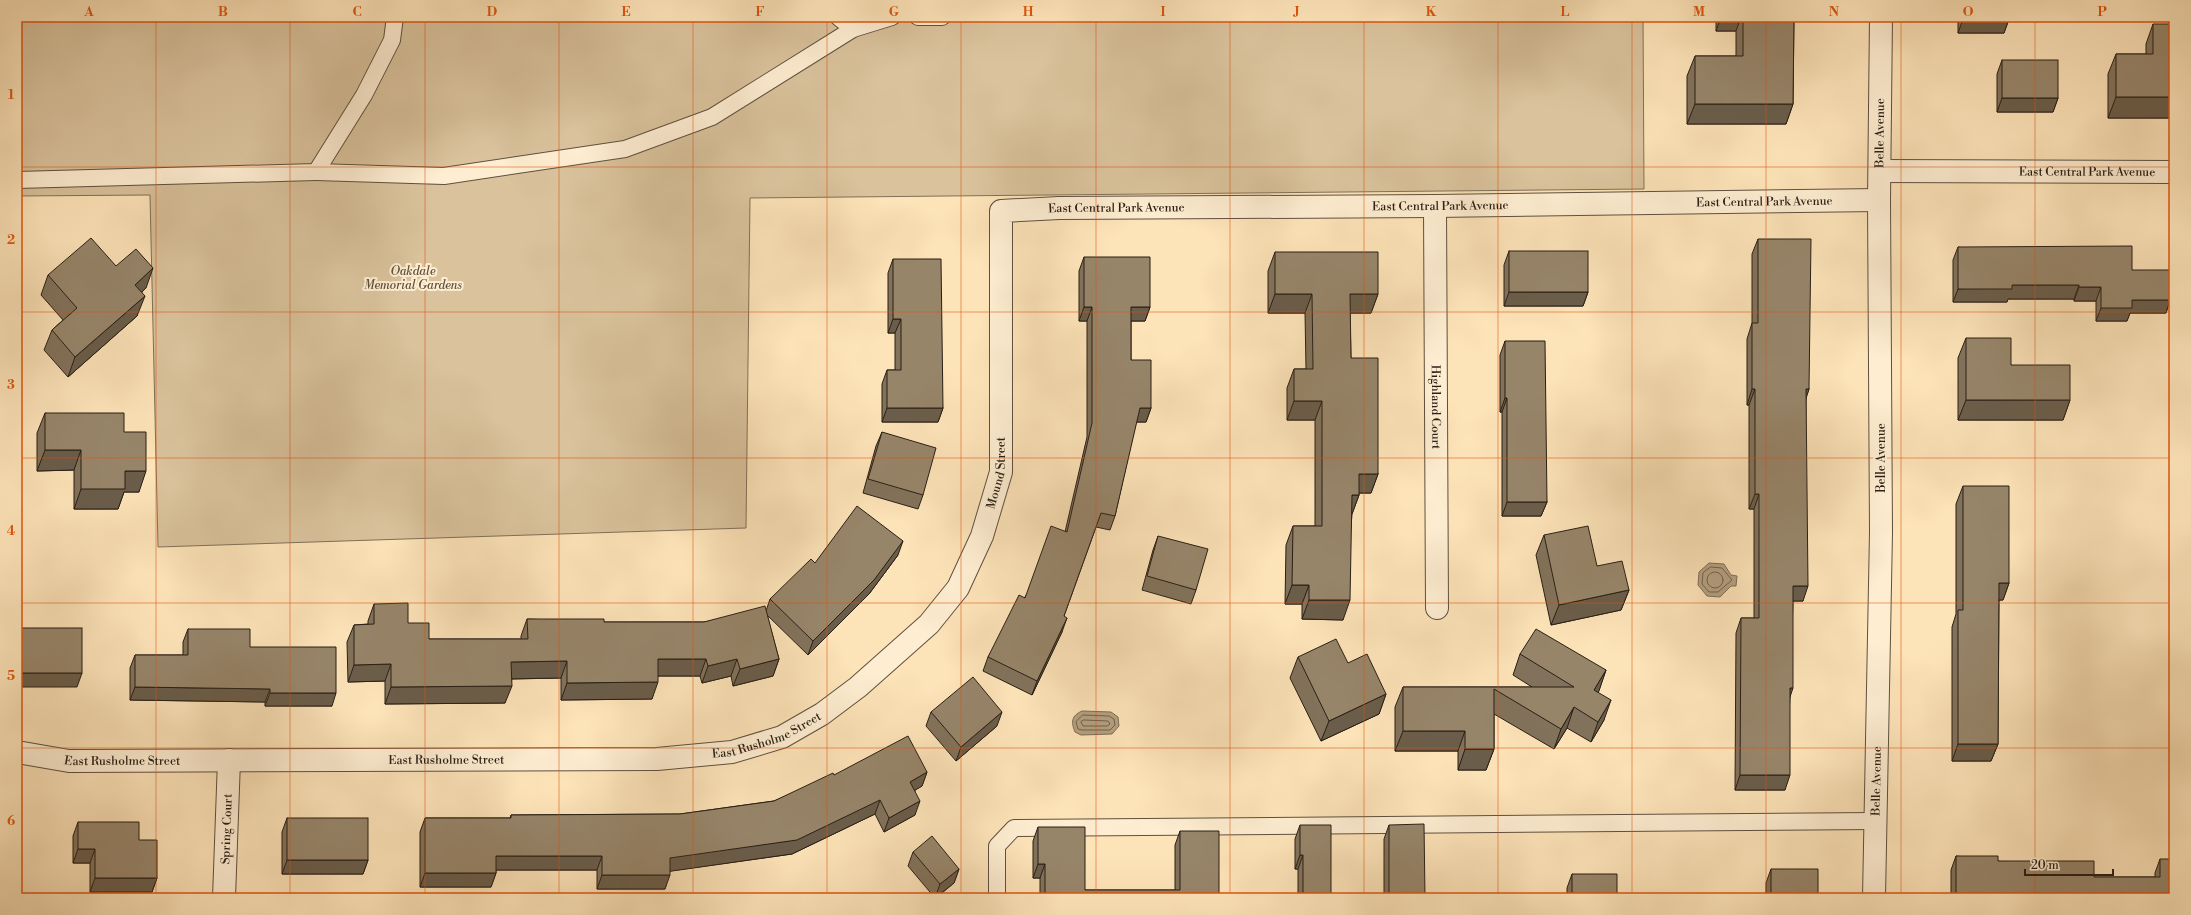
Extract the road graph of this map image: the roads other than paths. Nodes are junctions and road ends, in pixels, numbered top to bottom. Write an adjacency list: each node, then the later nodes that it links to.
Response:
1 (395, 17): 9 (lane)
2 (838, 17): 7 (lane)
3 (892, 17): 7 (lane)
4 (918, 17): 5 (lane)
5 (942, 17)
6 (1881, 17): 8 (street, Belle Avenue)
7 (853, 29): 9 (lane)
8 (1880, 171): 10 (street, East Central Park Avenue); 12 (street, Belle Avenue)
9 (316, 172): 11 (lane)
10 (2174, 172)
11 (17, 180)
12 (1879, 200): 13 (street, East Central Park Avenue); 19 (street, Belle Avenue)
13 (1435, 206): 14 (street, East Central Park Avenue); 15 (street, Highland Court)
14 (1001, 211): 16 (street, Mound Street)
15 (1437, 608)
16 (858, 687): 18 (street, East Rusholme Street)
17 (17, 752): 18 (street, East Rusholme Street)
18 (229, 760): 20 (street, Spring Court)
19 (1875, 821): 21 (lane); 22 (street, Belle Avenue)
20 (224, 898)
21 (997, 898)
22 (1874, 898)

